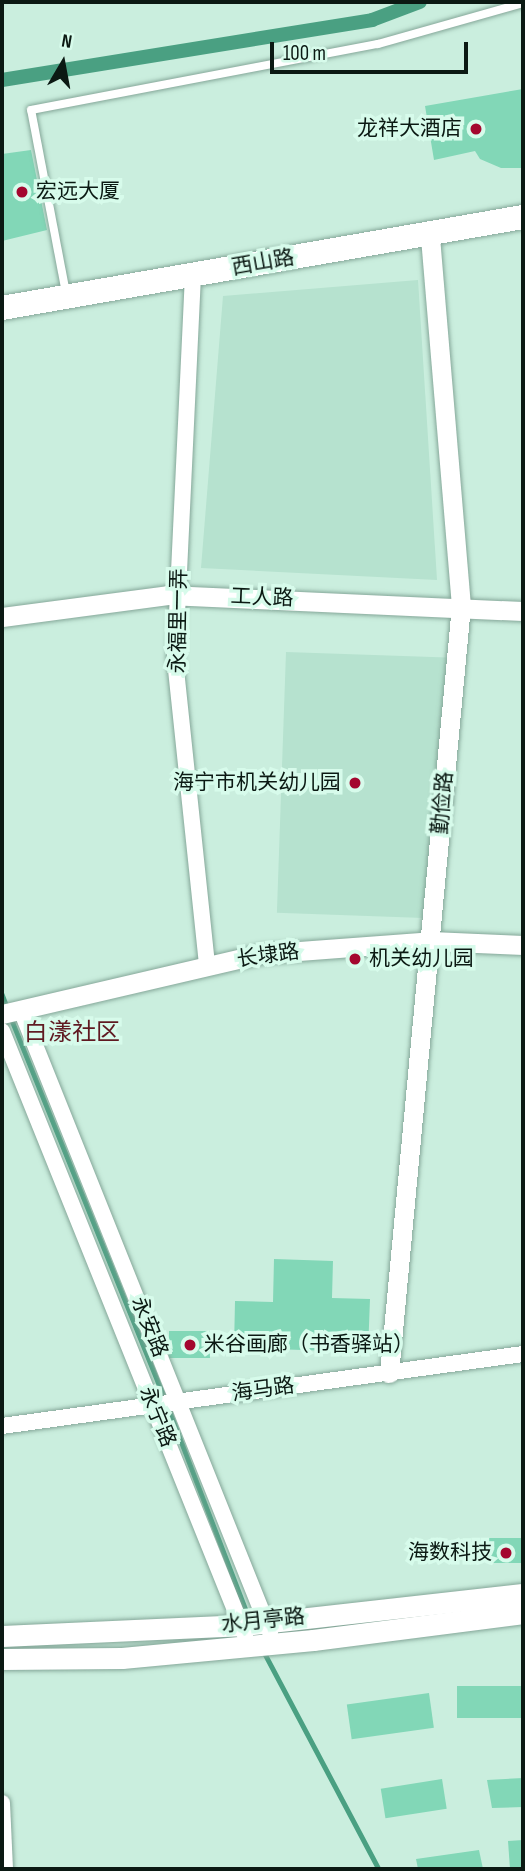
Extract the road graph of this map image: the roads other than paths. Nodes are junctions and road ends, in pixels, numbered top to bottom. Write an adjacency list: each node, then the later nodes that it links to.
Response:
1 (523, 3): 5 (lane)
2 (523, 217): 3 (main road, 西山路)
3 (430, 234): 4 (main road, 西山路); 8 (street, 勤俭路)
4 (193, 275): 5 (main road, 西山路); 7 (street, 永福里一弄)
5 (67, 296): 6 (main road, 西山路)
6 (2, 308)
7 (178, 595): 8 (street, 工人路); 10 (street, 工人路); 13 (street, 永福里一弄)
8 (461, 606): 9 (street, 工人路); 11 (street, 勤俭路)
9 (523, 611)
10 (2, 617)
11 (431, 941): 12 (street, 长埭路); 13 (street, 长埭路); 17 (street, 勤俭路)
12 (523, 945)
13 (207, 967): 14 (street, 长埭路)
14 (13, 1012): 18 (street, 永安路)
15 (2, 1031): 18 (street, 永宁路)
16 (523, 1354): 17 (street, 海马路)
17 (389, 1373): 18 (street, 海马路)
18 (166, 1403): 19 (street, 海马路); 22 (street, 永安路); 22 (street, 永宁路)
19 (2, 1426)
20 (523, 1594): 22 (main road, 水月亭路)
21 (523, 1613): 24 (main road, 水月亭路)
22 (250, 1624): 23 (main road, 水月亭路); 24 (street, 永安路); 25 (street, 永宁路)
23 (2, 1636)
24 (277, 1644): 25 (main road, 水月亭路)
25 (247, 1647): 26 (main road, 水月亭路)
26 (2, 1660)
27 (2, 1803): 28 (street)
28 (5, 1869)

